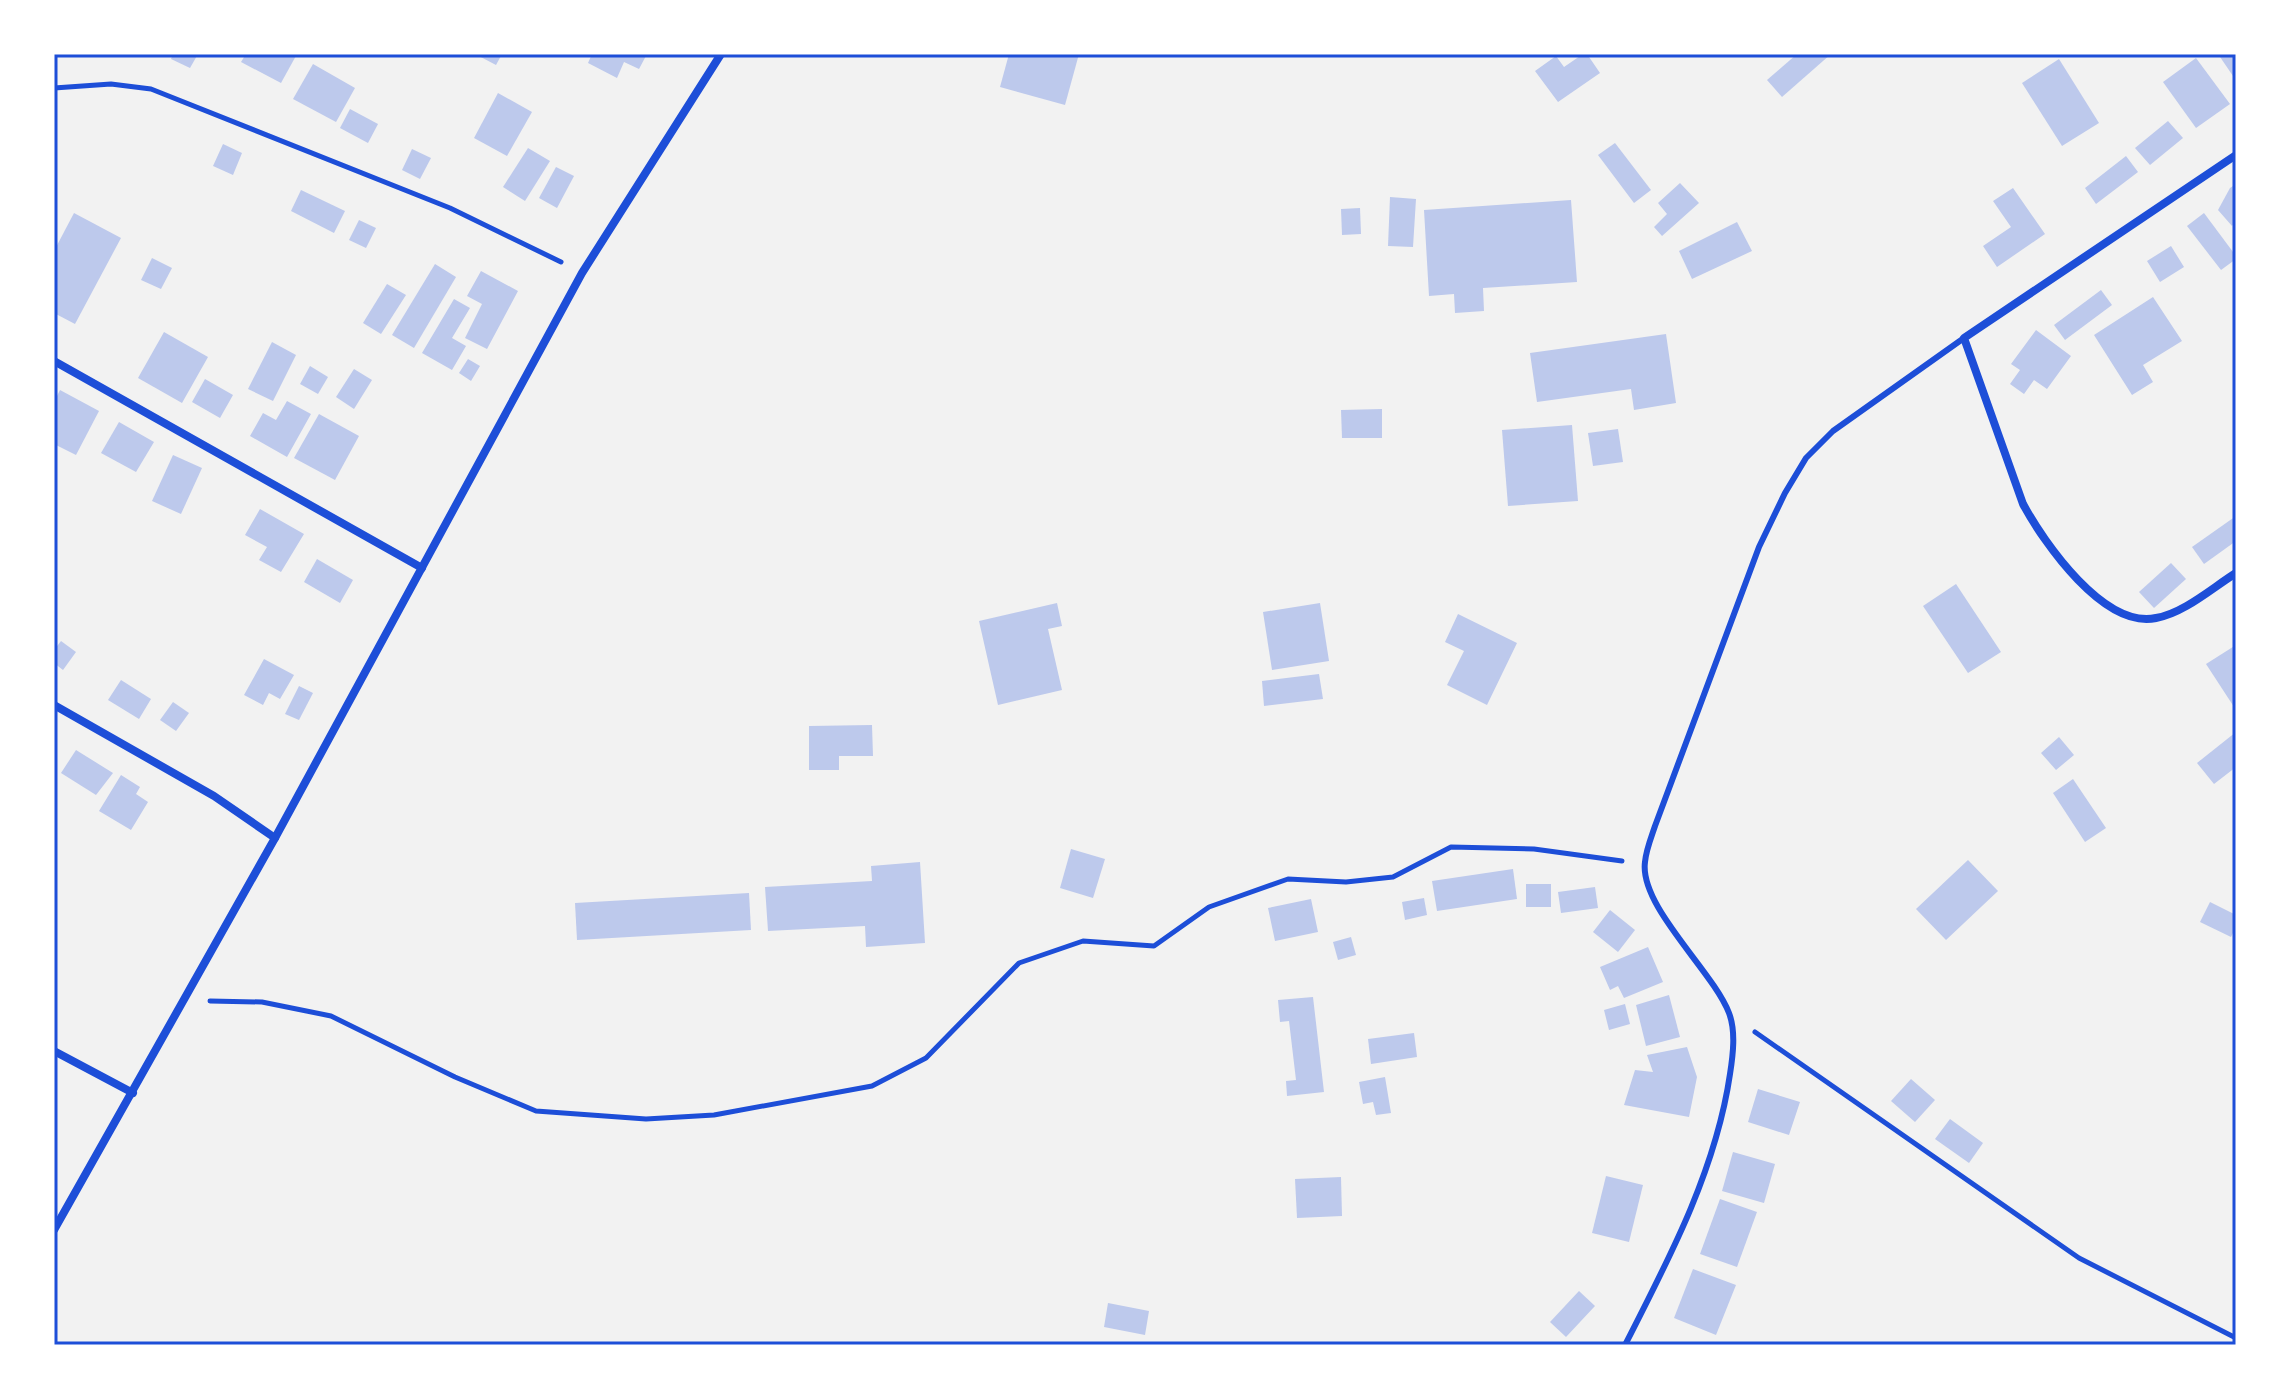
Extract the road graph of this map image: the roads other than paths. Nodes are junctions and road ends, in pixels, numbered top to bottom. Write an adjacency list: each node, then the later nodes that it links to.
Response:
1 (721, 54): 5 (street)
2 (2236, 155): 3 (street)
3 (1964, 338): 6 (street); 12 (lane)
4 (54, 361): 5 (street)
5 (422, 568): 8 (street)
6 (2236, 573)
7 (54, 705): 8 (street)
8 (275, 838): 10 (street)
9 (54, 1051): 10 (street)
10 (133, 1093): 11 (street)
11 (54, 1230)
12 (1625, 1345)

